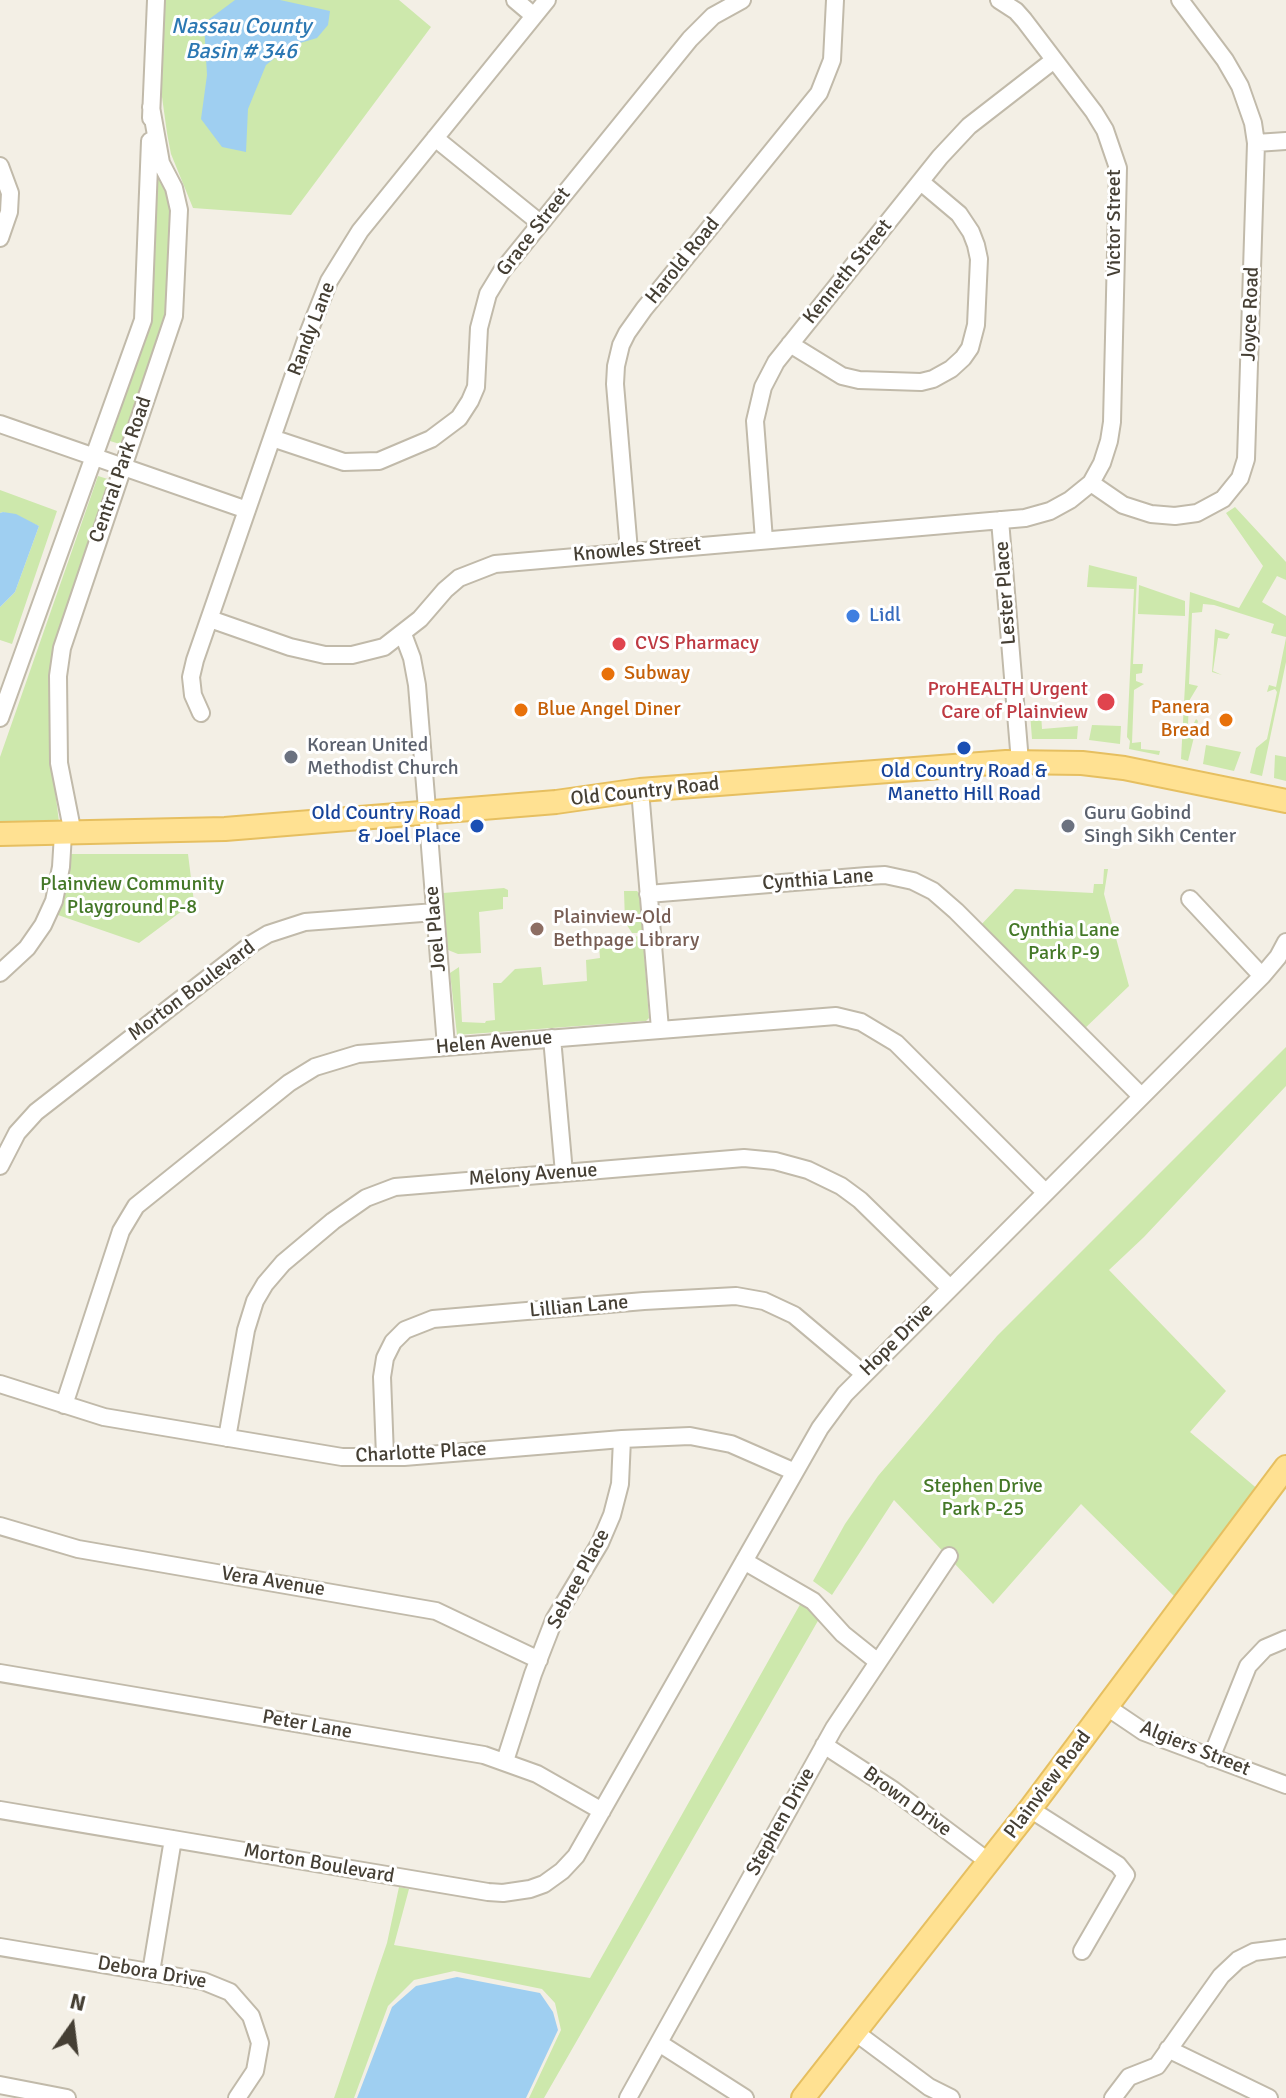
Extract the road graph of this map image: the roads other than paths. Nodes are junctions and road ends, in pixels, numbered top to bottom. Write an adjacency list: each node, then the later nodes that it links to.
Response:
1 (156, 0): 10 (street, Central Park Road)
2 (515, 0): 8 (street)
3 (547, 0): 8 (street, Randy Lane)
4 (742, 0): 16 (street, Grace Street)
5 (835, 0): 27 (street, Harold Road)
6 (999, 0): 9 (street, Victor Street)
7 (1180, 0): 13 (street, Joyce Road)
8 (534, 16): 11 (street, Randy Lane)
9 (1054, 60): 15 (street, Kenneth Street); 23 (street, Victor Street)
10 (151, 107): 21 (street, Central Park Road); 22 (street, Central Park Road)
11 (435, 138): 16 (street); 20 (street, Randy Lane)
12 (1286, 141): 13 (street)
13 (1256, 143): 23 (street, Joyce Road)
14 (0, 166): 17 (street)
15 (921, 182): 18 (street, Kenneth Street); 18 (street)
16 (540, 223): 20 (street, Grace Street)
17 (0, 238)
18 (790, 344): 26 (street, Kenneth Street)
19 (0, 424): 21 (street)
20 (272, 438): 24 (street, Randy Lane)
21 (95, 457): 22 (street); 31 (street, Central Park Road)
22 (122, 467): 24 (street); 37 (street, Central Park Road)
23 (1091, 483): 25 (street, Knowles Street)
24 (247, 510): 28 (street, Randy Lane)
25 (1000, 520): 26 (street, Knowles Street); 32 (street, Lester Place)
26 (764, 540): 27 (street, Knowles Street)
27 (629, 551): 29 (street, Knowles Street)
28 (210, 619): 29 (street, Knowles Street); 30 (street, Randy Lane)
29 (403, 634): 35 (street, Joel Place)
30 (201, 713)
31 (0, 718)
32 (1020, 762): 33 (main road, Old Country Road); 34 (main road, Old Country Road)
33 (640, 790): 35 (main road, Old Country Road); 38 (street)
34 (1286, 801)
35 (427, 812): 37 (main road, Old Country Road); 40 (street, Joel Place)
36 (0, 834): 37 (main road, Old Country Road)
37 (68, 834): 42 (street, Central Park Road)
38 (648, 894): 44 (street); 47 (street, Cynthia Lane)
39 (1190, 899): 43 (street)
40 (435, 912): 46 (street, Joel Place); 48 (street, Morton Boulevard)
41 (1286, 942): 43 (street, Hope Drive)
42 (0, 973)
43 (1262, 976): 47 (street, Hope Drive)
44 (660, 1029): 45 (street, Helen Avenue); 50 (street, Helen Avenue)
45 (552, 1038): 46 (street, Helen Avenue); 49 (street)
46 (446, 1046): 54 (street, Helen Avenue)
47 (1141, 1096): 50 (street, Hope Drive)
48 (0, 1166)
49 (564, 1173): 51 (street, Melony Avenue); 55 (street, Melony Avenue)
50 (1045, 1192): 51 (street, Hope Drive)
51 (949, 1287): 52 (street, Hope Drive)
52 (864, 1374): 57 (street, Lillian Lane); 59 (street, Hope Drive)
53 (0, 1384): 54 (street, Charlotte Place)
54 (64, 1405): 55 (street, Charlotte Place)
55 (227, 1438): 57 (street, Charlotte Place)
56 (622, 1439): 57 (street, Charlotte Place); 59 (street, Charlotte Place); 64 (street, Sebree Place)
57 (385, 1456)
58 (1286, 1467): 67 (main road, Plainview Road)
59 (795, 1472): 62 (street, Hope Drive)
60 (0, 1526): 64 (street, Vera Avenue)
61 (949, 1556): 65 (street, Stephen Drive)
62 (744, 1561): 65 (street); 74 (street, Hope Drive)
63 (1286, 1639): 69 (street)
64 (539, 1660): 70 (street, Sebree Place)
65 (878, 1662): 68 (street, Stephen Drive)
66 (0, 1673): 70 (street, Peter Lane)
67 (1107, 1707): 69 (street, Algiers Street); 72 (main road, Plainview Road)
68 (824, 1745): 76 (street, Brown Drive); 82 (street, Stephen Drive)
69 (1211, 1758): 71 (street, Algiers Street)
70 (505, 1761): 74 (street, Peter Lane)
71 (1286, 1785)
72 (1030, 1809): 76 (main road, Plainview Road); 79 (street)
73 (0, 1810): 75 (street, Morton Boulevard)
74 (602, 1811): 75 (street, Morton Boulevard)
75 (173, 1839): 80 (street)
76 (989, 1862): 81 (main road, Plainview Road)
77 (0, 1947): 80 (street, Debora Drive)
78 (1286, 1948): 83 (street)
79 (1082, 1951)
80 (151, 1972): 86 (street, Debora Drive)
81 (855, 2032): 89 (main road, Plainview Road); 90 (street)
82 (659, 2043): 87 (street, Stephen Drive); 88 (street)
83 (1168, 2049): 91 (street); 92 (street)
84 (0, 2085): 85 (street)
85 (67, 2098)
86 (237, 2098)
87 (628, 2098)
88 (745, 2098)
89 (803, 2098)
90 (951, 2098)
91 (1113, 2098)
92 (1269, 2098)

